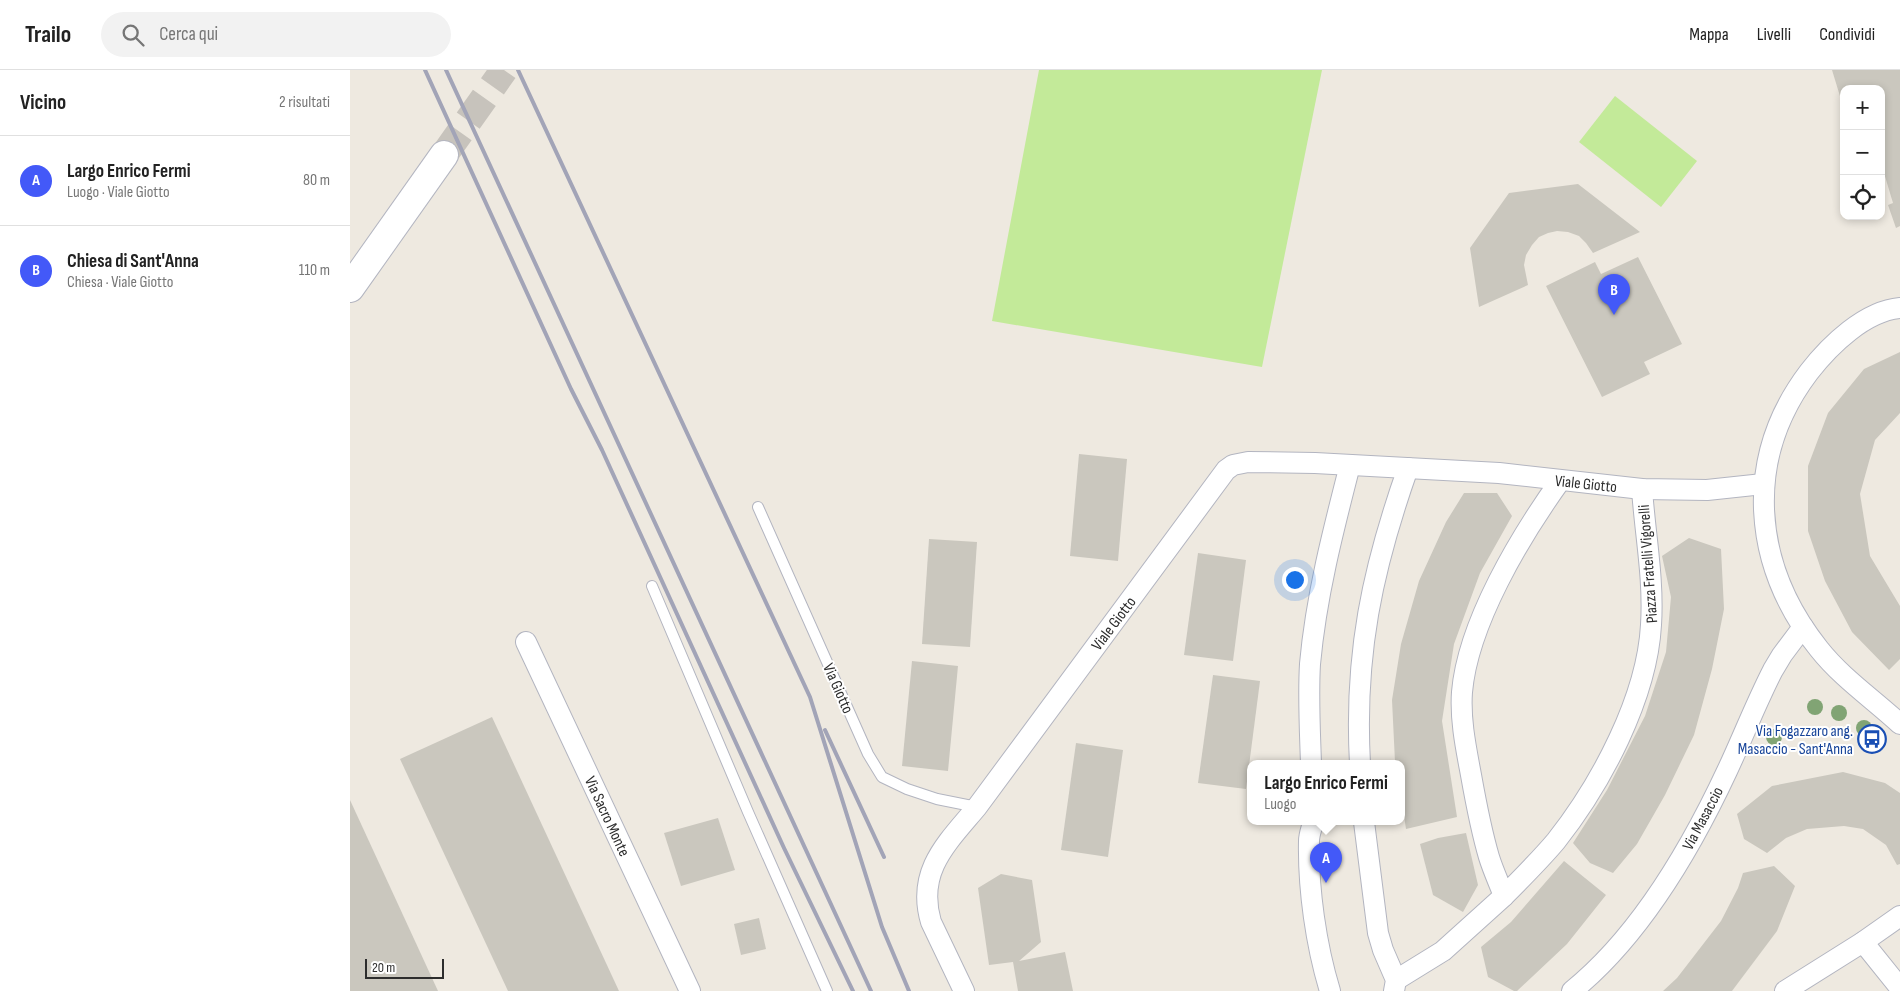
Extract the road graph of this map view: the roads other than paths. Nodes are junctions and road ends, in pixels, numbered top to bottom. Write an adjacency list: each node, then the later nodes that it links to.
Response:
1 (444, 155): 2 (street)
2 (350, 288)
3 (1900, 308): 7 (street)
4 (1350, 465): 5 (street, Viale Giotto); 14 (street); 16 (street, Viale Giotto)
5 (1408, 468): 6 (street, Viale Giotto); 15 (street)
6 (1560, 481): 8 (street, Viale Giotto); 19 (street)
7 (1763, 484): 8 (street, Viale Giotto); 11 (street)
8 (1642, 489): 19 (street, Piazza Fratelli Vigorelli)
9 (758, 507): 16 (lane, Via Giotto)
10 (652, 586): 25 (lane)
11 (1803, 626): 13 (street); 28 (street, Via Masaccio)
12 (526, 642): 24 (street, Via Sacro Monte)
13 (1900, 724)
14 (1311, 760)
15 (1360, 760)
16 (977, 807): 26 (street, Viale Giotto)
17 (1312, 825): 27 (street)
18 (1364, 825): 22 (street)
19 (1504, 896): 22 (street, Piazza Fratelli Vigorelli)
20 (1900, 916): 21 (street)
21 (1863, 942): 23 (street); 29 (street)
22 (1395, 985)
23 (1900, 988)
24 (690, 991)
25 (827, 991)
26 (964, 991)
27 (1330, 991)
28 (1572, 991)
29 (1785, 991)

